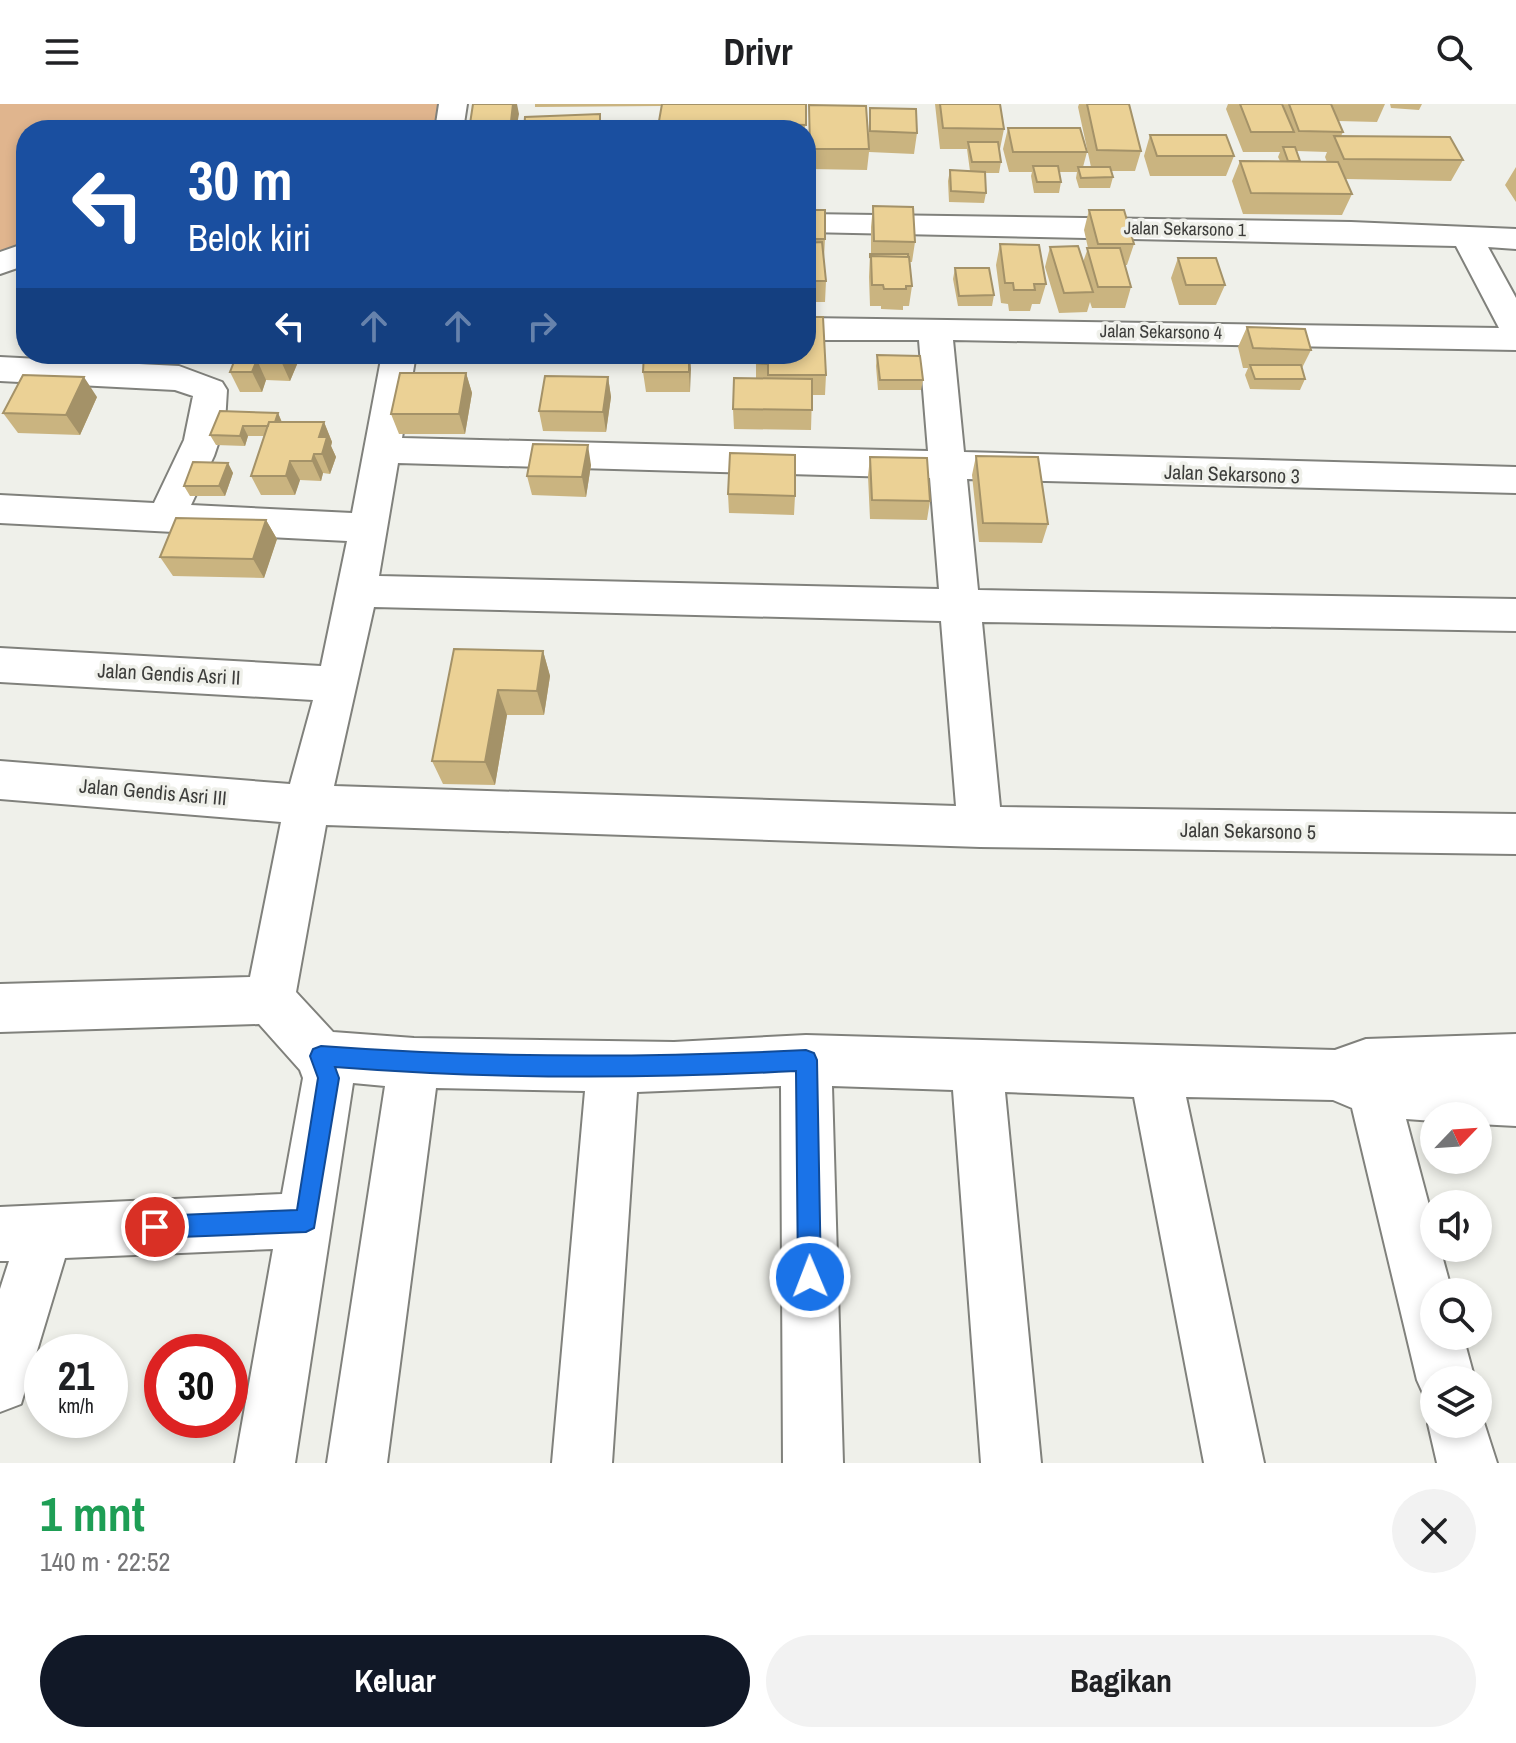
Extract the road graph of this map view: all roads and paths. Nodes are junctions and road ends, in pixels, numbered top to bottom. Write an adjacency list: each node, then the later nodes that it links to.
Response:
1 (816, 223): 2 (street, Jalan Sekarsono 1)
2 (1467, 238): 3 (street, Jalan Sekarsono 1); 4 (street)
3 (1516, 239)
4 (1516, 328)
5 (816, 329): 6 (street, Jalan Sekarsono 4)
6 (935, 329): 7 (street, Jalan Sekarsono 4); 11 (street)
7 (1516, 339)
8 (397, 364): 10 (street)
9 (0, 369): 14 (street)
10 (381, 450): 11 (street, Jalan Sekarsono 3); 15 (street)
11 (947, 465): 12 (street, Jalan Sekarsono 3); 17 (street)
12 (1516, 480)
13 (0, 509): 14 (street)
14 (166, 518): 15 (street)
15 (366, 528): 16 (street)
16 (357, 591): 17 (street); 20 (street)
17 (961, 604): 18 (street); 23 (street)
18 (1516, 615)
19 (0, 665): 20 (street, Jalan Gendis Asri II)
20 (338, 684): 22 (street)
21 (0, 780): 22 (street, Jalan Gendis Asri III)
22 (307, 805): 23 (street, Jalan Gendis Asri III); 25 (street)
23 (980, 827): 24 (street, Jalan Sekarsono 5)
24 (1516, 834)
25 (270, 1000): 26 (street); 27 (street)
26 (0, 1008)
27 (321, 1056): 30 (street); 36 (street)
28 (1516, 1059): 34 (street)
29 (806, 1060): 31 (street); 32 (street); 44 (street)
30 (414, 1063): 31 (street); 42 (street)
31 (613, 1066): 43 (street)
32 (977, 1066): 33 (street); 45 (street)
33 (1155, 1072): 34 (street); 46 (street)
34 (1358, 1077): 35 (street); 38 (street)
35 (1516, 1100)
36 (306, 1220): 37 (street); 41 (street)
37 (22, 1233): 39 (street)
38 (1420, 1284)
39 (0, 1383)
40 (1461, 1438): 47 (street)
41 (265, 1463)
42 (357, 1463)
43 (582, 1463)
44 (813, 1463)
45 (1011, 1463)
46 (1234, 1463)
47 (1467, 1463)

